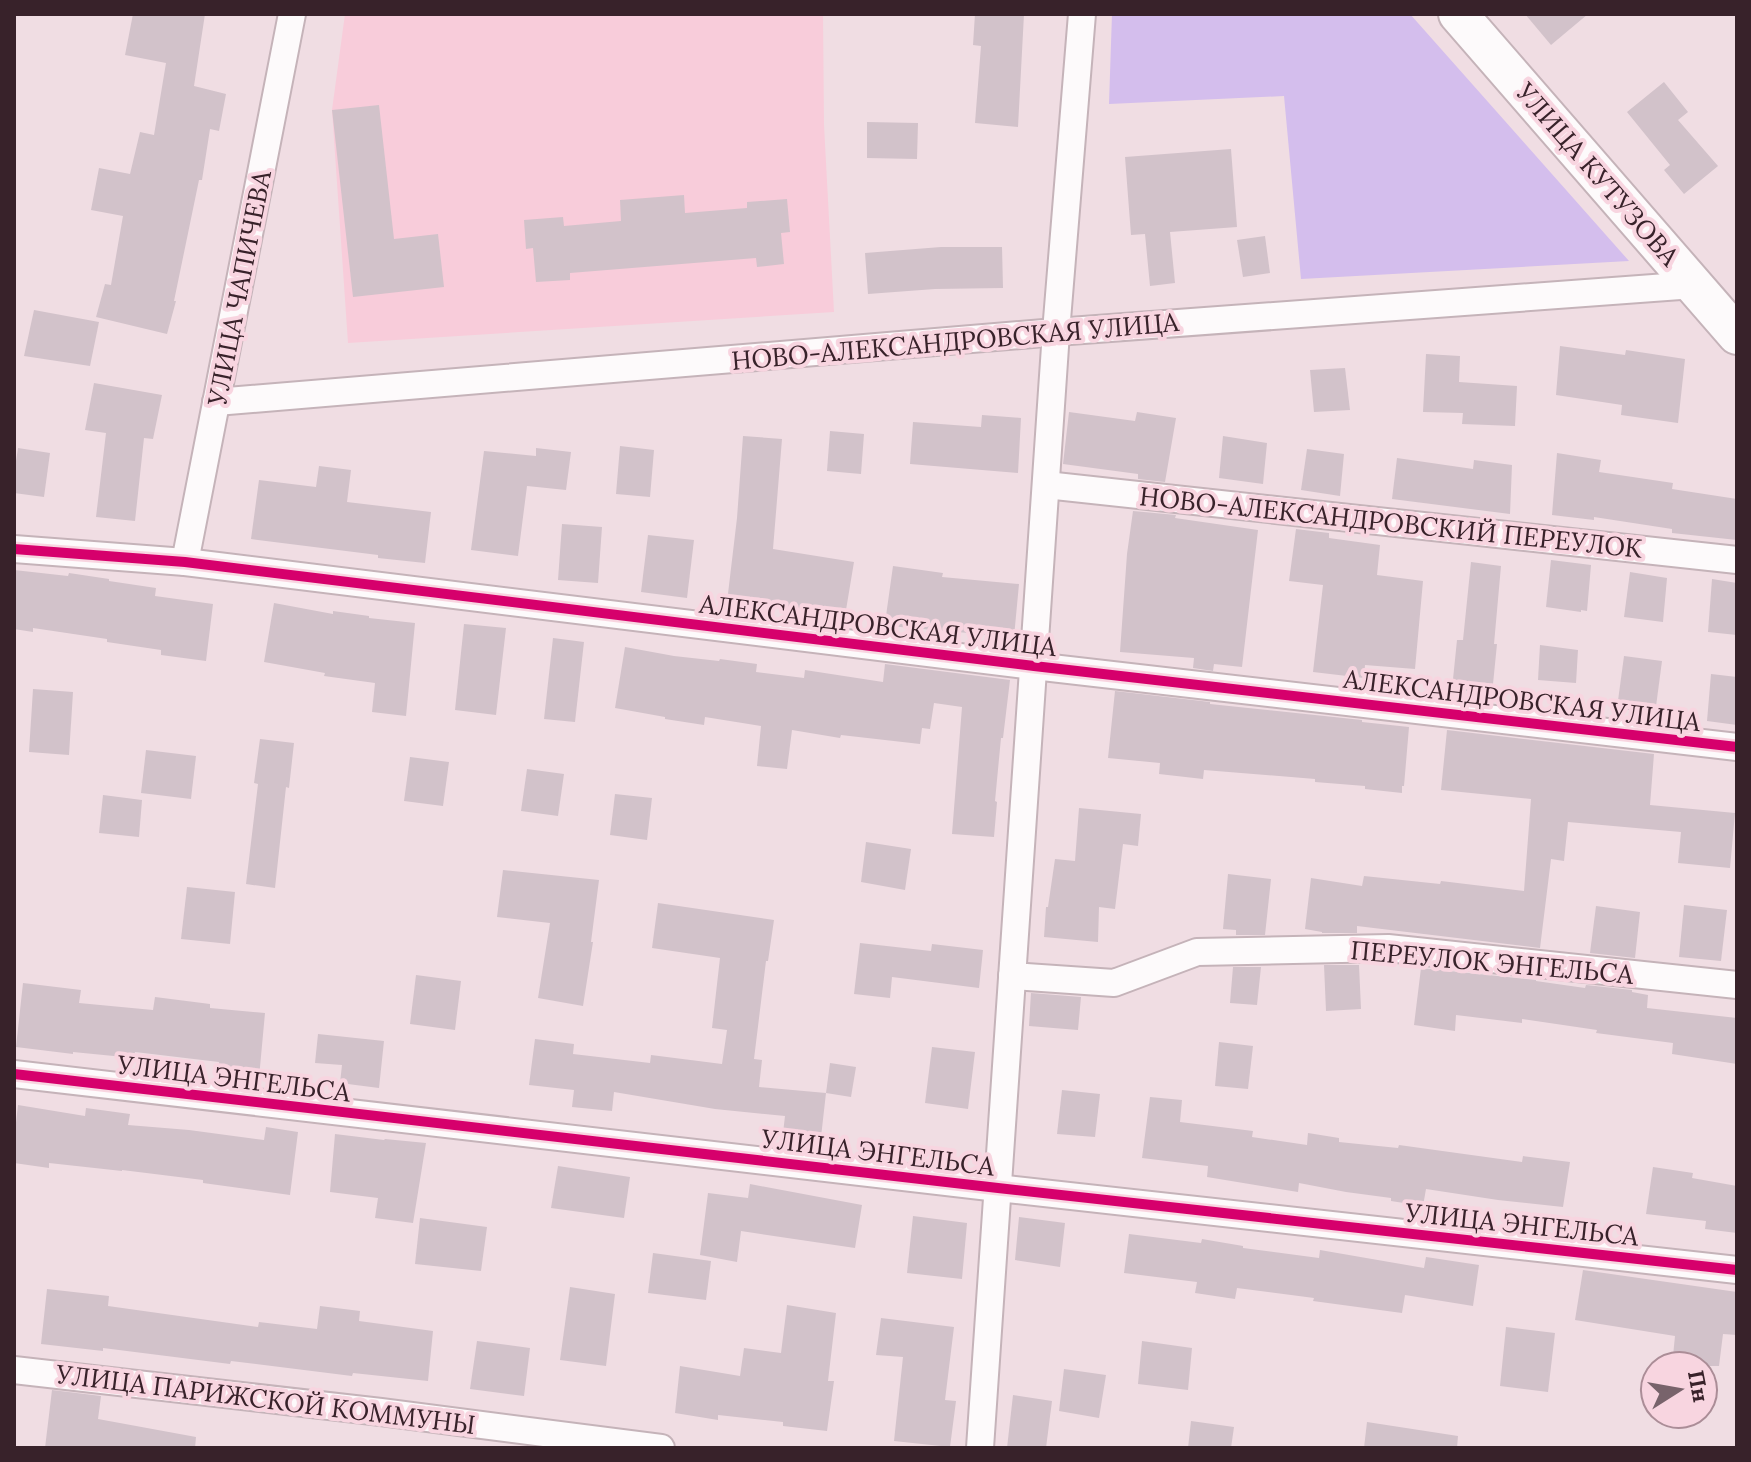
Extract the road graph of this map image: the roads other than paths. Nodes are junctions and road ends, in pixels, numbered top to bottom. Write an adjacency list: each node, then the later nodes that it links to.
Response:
1 (292, 14): 7 (street, УЛИЦА ЧАПИЧЕВА)
2 (1082, 14): 6 (street)
3 (1458, 14): 4 (main road, УЛИЦА КУТУЗОВА)
4 (1694, 285): 5 (main road, УЛИЦА КУТУЗОВА); 6 (street, НОВО-АЛЕКСАНДРОВСКАЯ УЛИЦА)
5 (1734, 327)
6 (1056, 332): 7 (street, НОВО-АЛЕКСАНДРОВСКАЯ УЛИЦА); 8 (street)
7 (216, 402): 11 (street, УЛИЦА ЧАПИЧЕВА)
8 (1046, 485): 10 (street, НОВО-АЛЕКСАНДРОВСКИЙ ПЕРЕУЛОК); 12 (street)
9 (14, 549): 11 (street, АЛЕКСАНДРОВСКАЯ УЛИЦА)
10 (1737, 560)
11 (185, 562): 12 (street, АЛЕКСАНДРОВСКАЯ УЛИЦА)
12 (1034, 666): 13 (street, АЛЕКСАНДРОВСКАЯ УЛИЦА); 14 (street)
13 (1737, 747)
14 (1012, 976): 15 (street, ПЕРЕУЛОК ЭНГЕЛЬСА); 17 (street)
15 (1737, 985)
16 (14, 1074): 17 (street, УЛИЦА ЭНГЕЛЬСА)
17 (998, 1188): 18 (street, УЛИЦА ЭНГЕЛЬСА); 21 (street)
18 (1737, 1270)
19 (14, 1370): 20 (street, УЛИЦА ПАРИЖСКОЙ КОММУНЫ)
20 (661, 1448)
21 (980, 1448)

